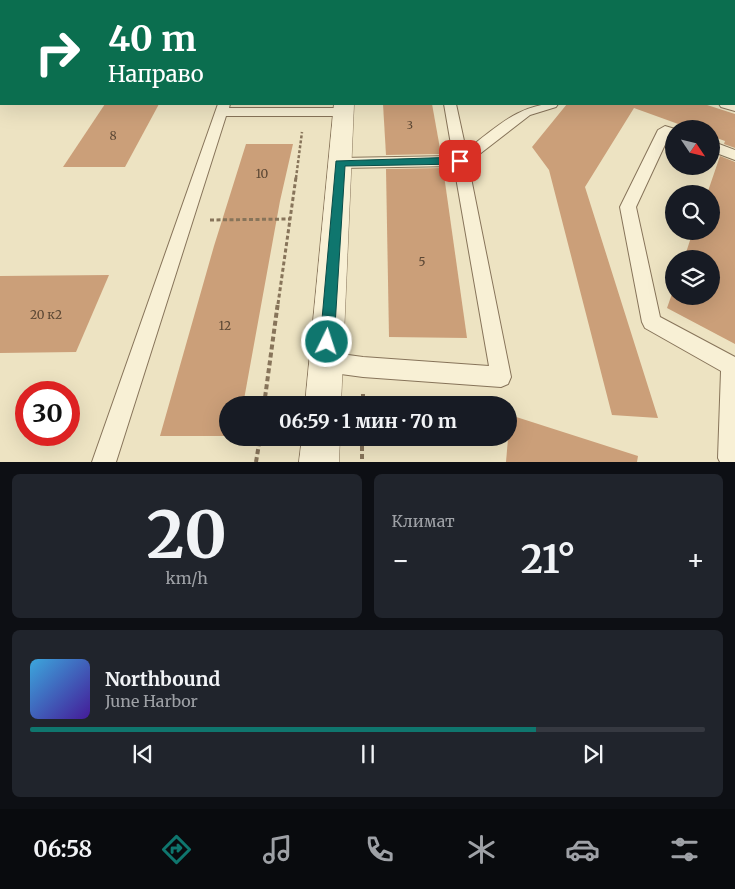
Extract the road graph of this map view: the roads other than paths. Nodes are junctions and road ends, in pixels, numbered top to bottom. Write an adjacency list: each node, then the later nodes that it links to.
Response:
1 (450, 105): 8 (lane)
2 (549, 105): 8 (lane)
3 (222, 108): 4 (lane); 15 (lane)
4 (344, 108): 9 (street)
5 (665, 130): 11 (lane)
6 (720, 149): 7 (lane)
7 (735, 155)
8 (460, 161): 9 (lane); 10 (lane)
9 (340, 163): 10 (street)
10 (326, 362): 12 (street)
11 (733, 367): 14 (lane)
12 (324, 396)
13 (320, 446): 16 (street)
14 (730, 458)
15 (104, 462)
16 (319, 462)

